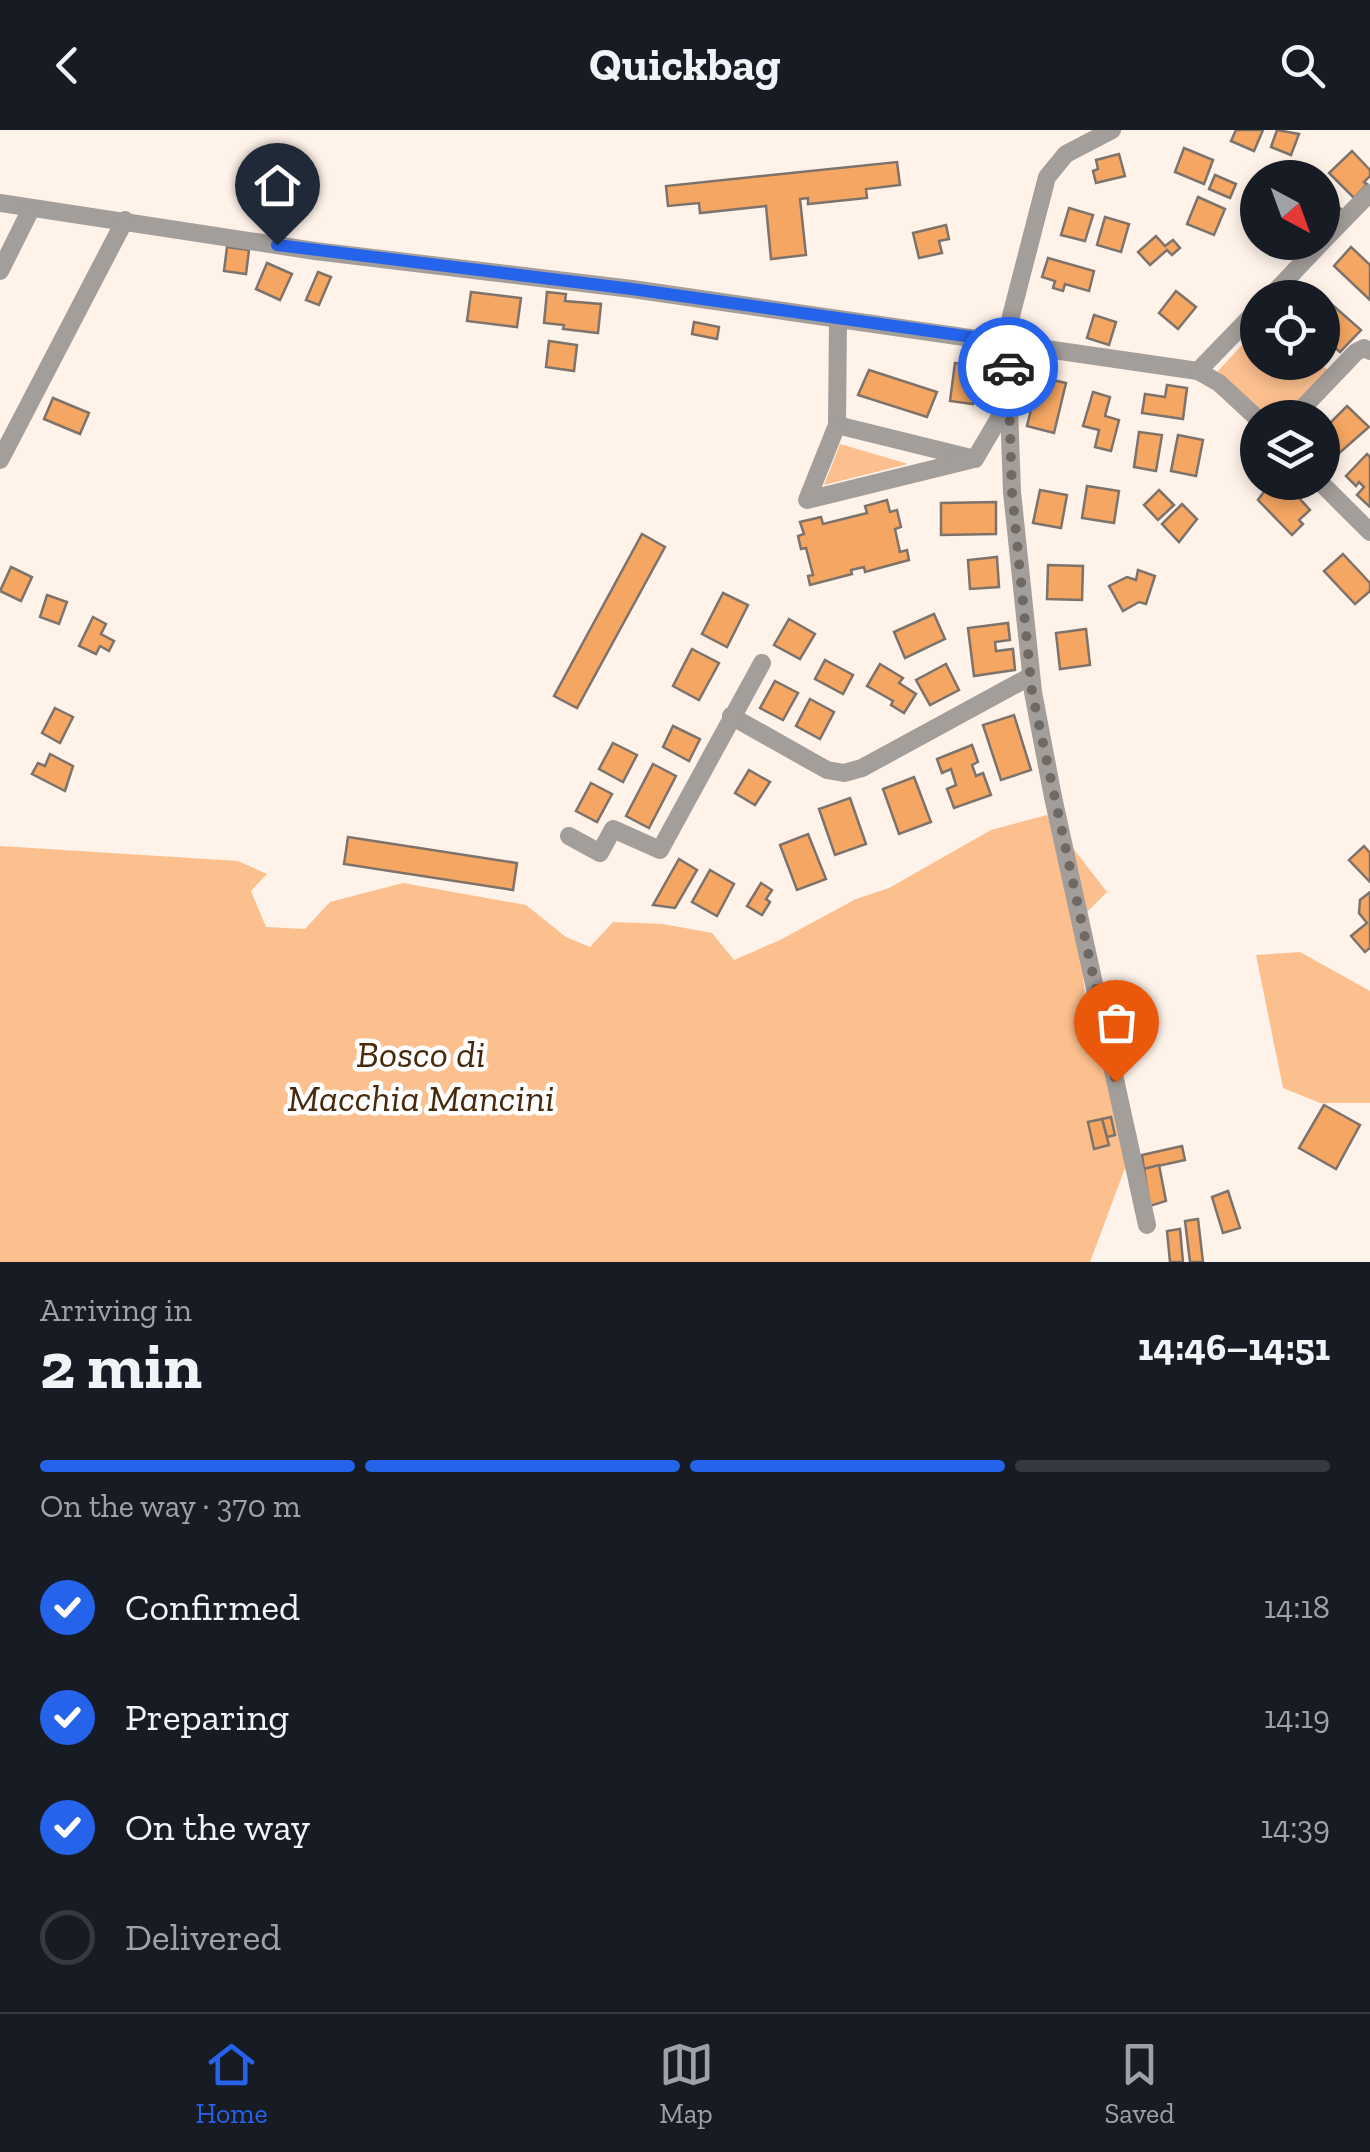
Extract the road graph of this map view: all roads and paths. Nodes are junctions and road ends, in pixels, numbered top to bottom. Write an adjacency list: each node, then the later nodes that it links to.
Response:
1 (1112, 130): 12 (street)
2 (1370, 192): 6 (street)
3 (0, 203): 4 (street)
4 (31, 208): 5 (street); 8 (street)
5 (125, 220): 10 (street); 20 (street)
6 (1340, 223)
7 (1305, 260): 9 (street)
8 (0, 272)
9 (1286, 280)
10 (838, 320): 12 (street); 18 (street)
11 (1240, 328): 14 (street)
12 (1008, 342): 14 (street); 16 (street)
13 (1370, 351): 15 (street)
14 (1198, 371): 17 (street)
15 (1310, 400)
16 (1009, 401): 19 (street); 24 (street)
17 (1240, 401)
18 (838, 425): 19 (street); 19 (street)
19 (976, 459)
20 (0, 460)
21 (1338, 500): 22 (street)
22 (1370, 532)
23 (762, 663): 25 (street)
24 (1031, 676): 25 (street); 27 (street)
25 (732, 716): 26 (street)
26 (570, 836)
27 (1147, 1225)

